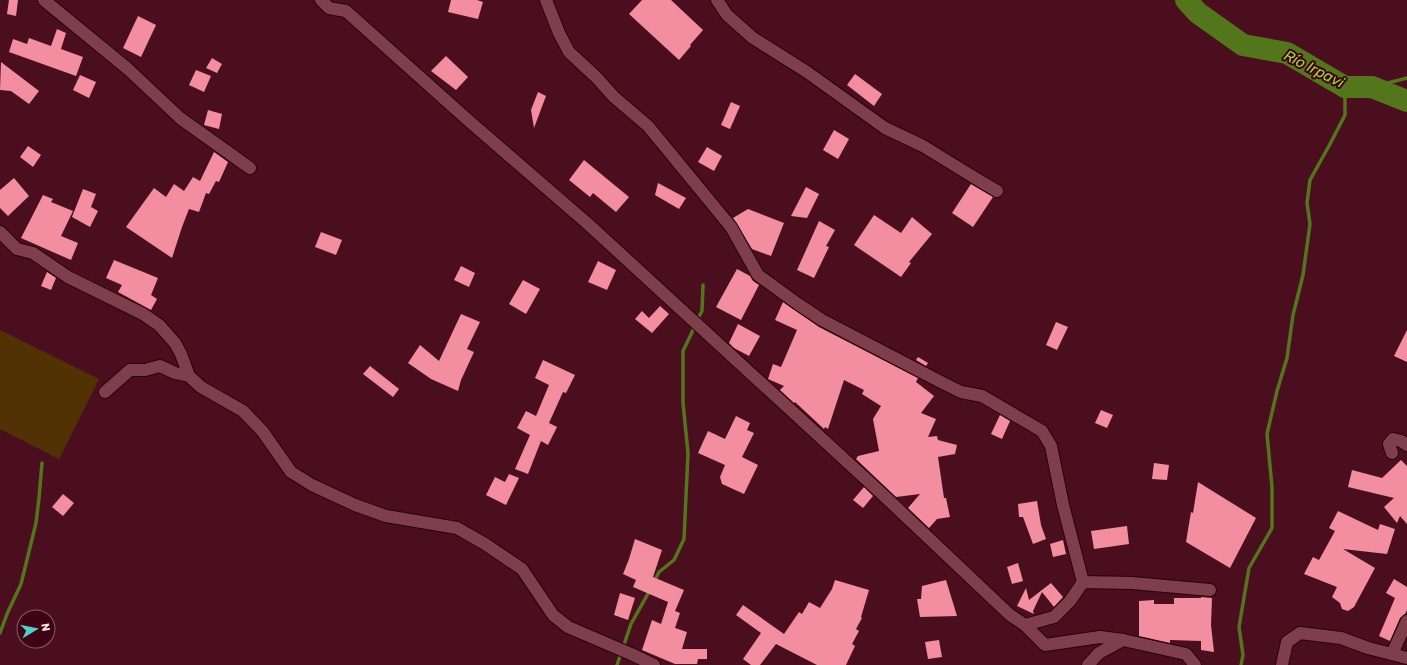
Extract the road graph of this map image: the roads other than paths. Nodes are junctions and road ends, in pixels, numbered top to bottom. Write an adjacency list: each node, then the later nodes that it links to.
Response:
1 (44, 0): 6 (street)
2 (321, 0): 5 (street)
3 (546, 0): 13 (street)
4 (718, 0): 7 (street)
5 (348, 5): 16 (street)
6 (250, 168)
7 (997, 191)
8 (0, 232): 9 (street)
9 (189, 376): 10 (street); 20 (street)
10 (106, 392)
11 (1407, 445): 12 (street)
12 (1392, 453)
13 (1083, 582): 14 (street); 16 (street)
14 (1210, 590)
15 (1407, 621): 18 (street)
16 (1025, 625): 17 (street)
17 (1123, 640): 21 (street); 22 (street)
18 (1392, 654): 19 (street); 23 (street)
19 (1407, 658)
20 (654, 665)
21 (1088, 665)
22 (1194, 665)
23 (1282, 665)

